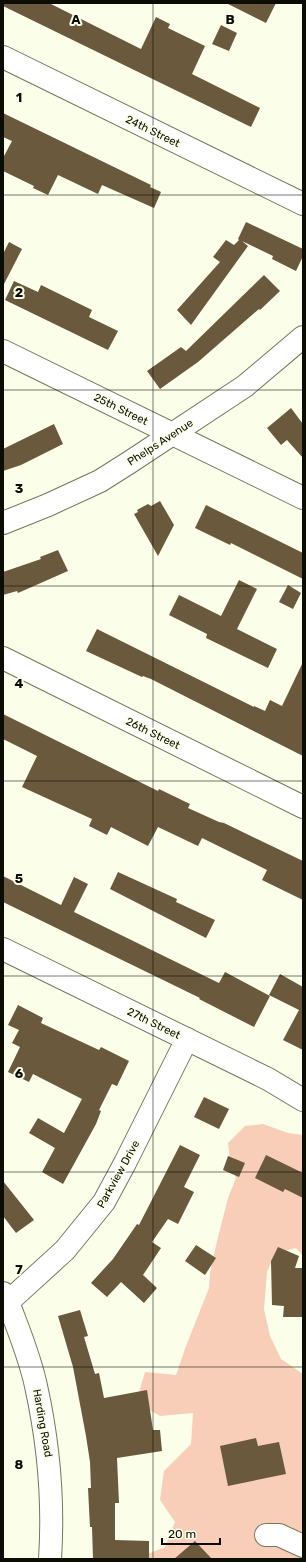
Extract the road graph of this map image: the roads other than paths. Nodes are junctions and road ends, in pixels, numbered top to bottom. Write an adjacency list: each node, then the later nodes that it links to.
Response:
1 (3, 57): 2 (street, 24th Street)
2 (303, 204)
3 (303, 337): 5 (street, Phelps Avenue)
4 (3, 351): 5 (street, 25th Street)
5 (172, 434): 6 (street, 25th Street); 7 (street, Phelps Avenue)
6 (303, 498)
7 (3, 523)
8 (3, 658): 9 (street, 26th Street)
9 (303, 807)
10 (3, 949): 11 (street, 27th Street)
11 (187, 1039): 12 (street, 27th Street); 13 (street, Parkview Drive)
12 (303, 1100)
13 (5, 1300): 16 (street, Harding Road)
14 (266, 1535): 15 (street)
15 (303, 1546)
16 (50, 1559)

